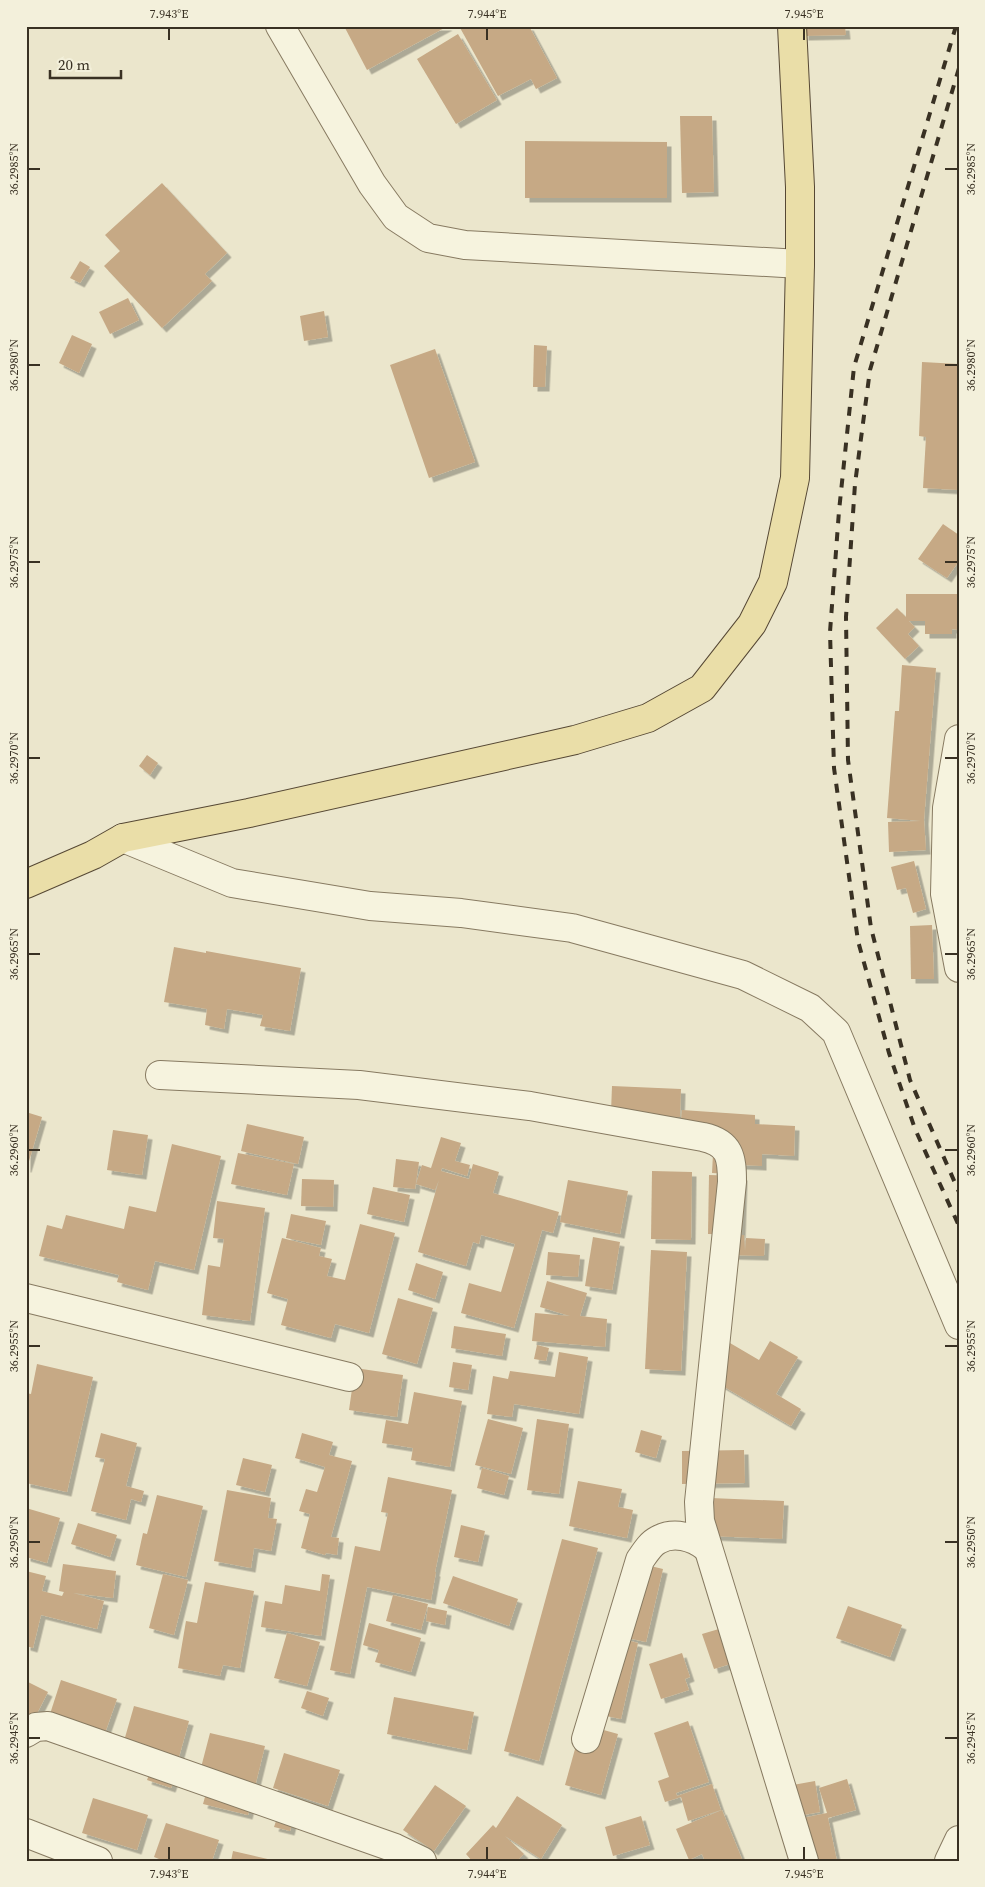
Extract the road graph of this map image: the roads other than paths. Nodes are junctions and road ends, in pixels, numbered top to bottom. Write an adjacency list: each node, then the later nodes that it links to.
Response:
1 (280, 26): 3 (street)
2 (792, 26): 3 (main road)
3 (800, 264): 5 (main road)
4 (959, 739): 7 (street)
5 (123, 838): 6 (main road); 10 (street)
6 (26, 884)
7 (959, 968)
8 (160, 1075): 12 (street)
9 (26, 1298): 11 (street)
10 (959, 1325)
11 (349, 1377)
12 (706, 1547): 14 (street); 19 (street)
13 (26, 1732): 18 (street)
14 (586, 1739)
15 (26, 1833): 17 (street)
16 (959, 1840): 20 (street)
17 (98, 1861)
18 (422, 1861)
19 (804, 1861)
20 (950, 1861)

